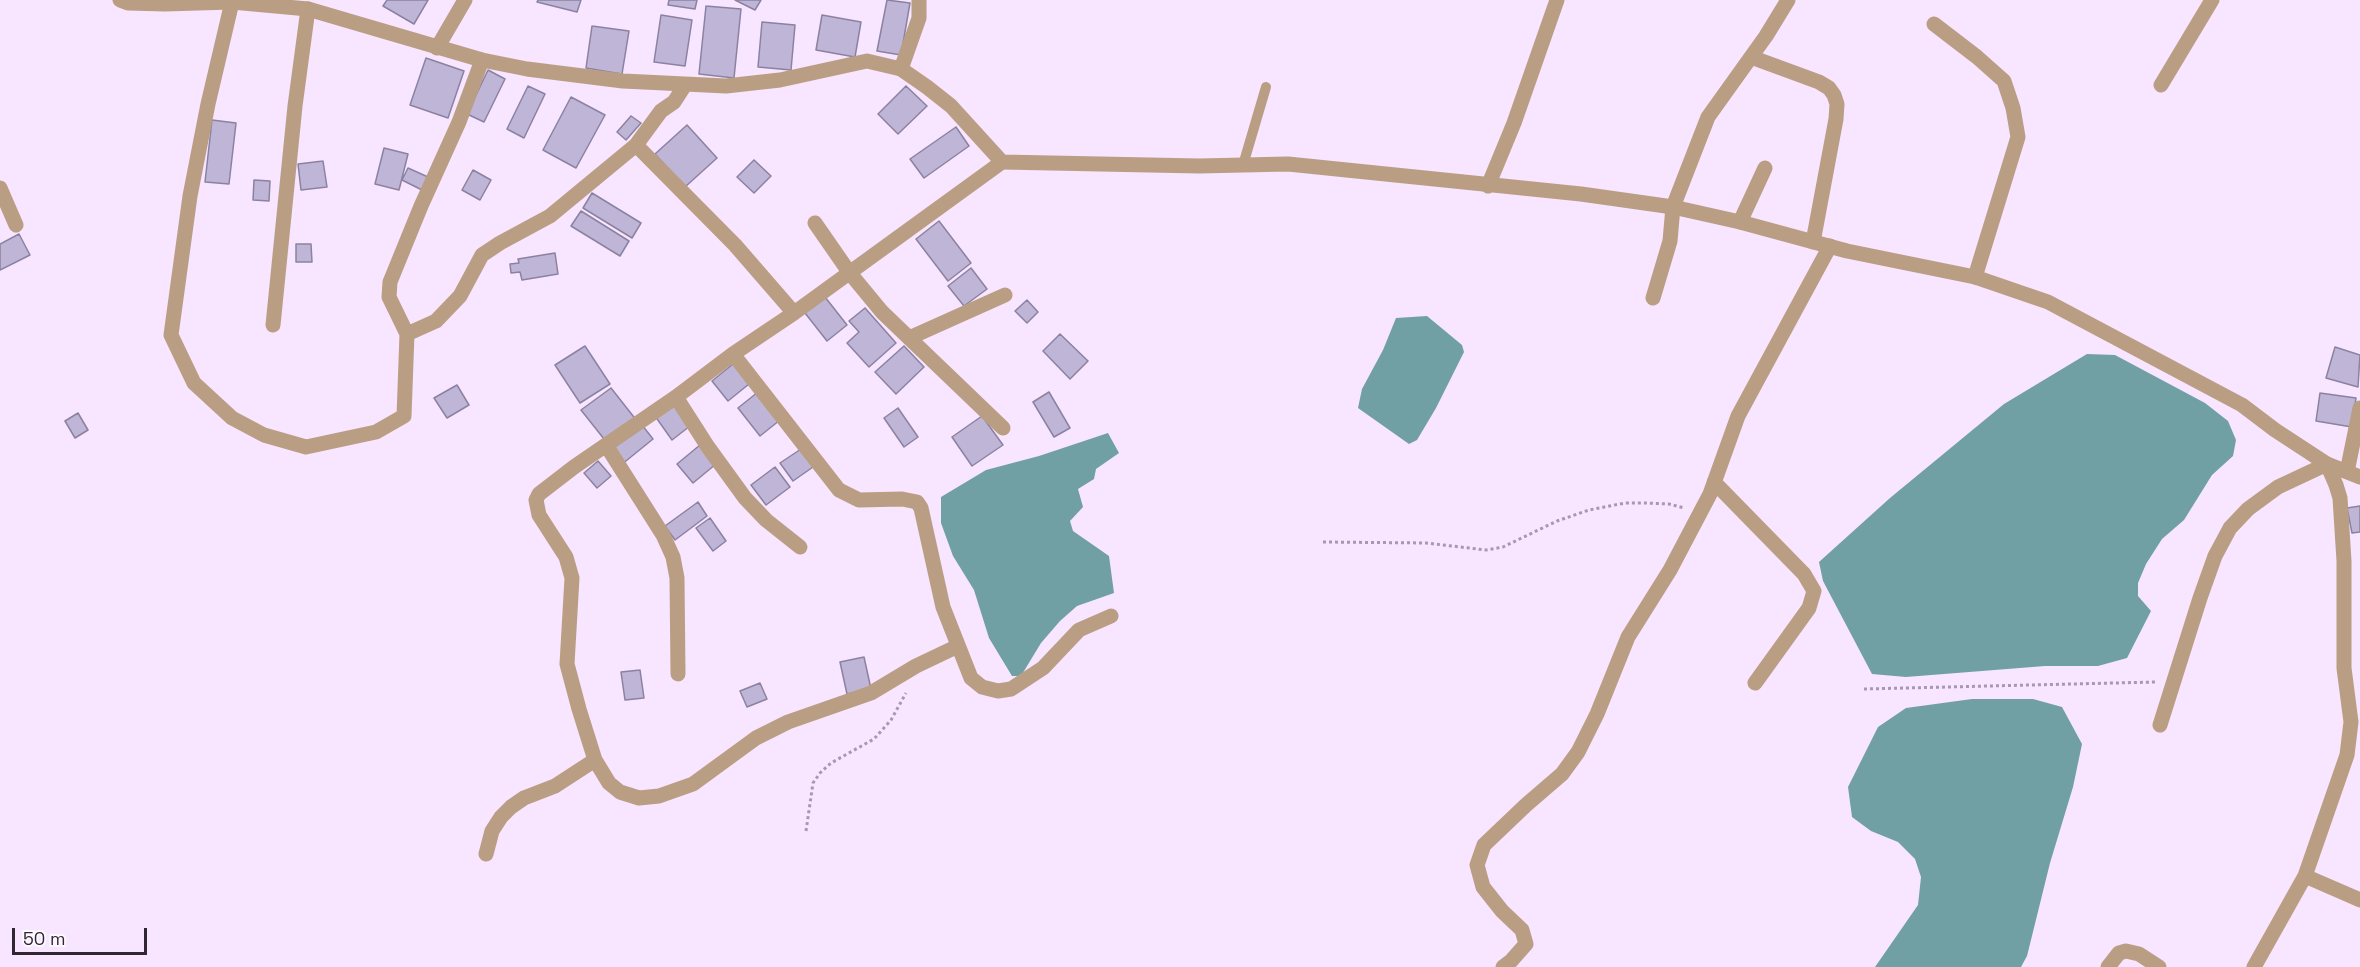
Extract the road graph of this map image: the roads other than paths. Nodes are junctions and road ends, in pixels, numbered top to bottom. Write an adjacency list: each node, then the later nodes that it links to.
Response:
1 (120, 0): 7 (street)
2 (465, 0): 10 (street)
3 (919, 0): 13 (street)
4 (1557, 0): 21 (street)
5 (1788, 0): 11 (street)
6 (2212, 0): 15 (street)
7 (232, 2): 8 (street); 35 (street)
8 (308, 9): 10 (street); 34 (street)
9 (1934, 24): 30 (street)
10 (437, 48): 12 (street)
11 (1751, 57): 23 (street); 27 (street)
12 (482, 60): 14 (street); 35 (street)
13 (901, 69): 14 (street); 18 (street)
14 (686, 85): 17 (street)
15 (2162, 85)
16 (1266, 87): 19 (lane)
17 (636, 146): 33 (street); 35 (street)
18 (1002, 162): 19 (street); 29 (street)
19 (1243, 165): 21 (street)
20 (1765, 168): 24 (street)
21 (1488, 186): 23 (street)
22 (0, 188): 26 (street)
23 (1673, 207): 24 (street); 32 (street)
24 (1740, 222): 27 (street)
25 (815, 223): 29 (street)
26 (16, 225)
27 (1813, 242): 28 (street)
28 (1830, 246): 30 (street); 44 (street)
29 (849, 272): 33 (street); 36 (street)
30 (1975, 277): 42 (street)
31 (1005, 295): 36 (street)
32 (1653, 298)
33 (794, 313): 37 (street)
34 (273, 325)
35 (407, 334)
36 (909, 338): 40 (street)
37 (733, 354): 38 (street); 47 (street)
38 (676, 397): 41 (street); 45 (street)
39 (2360, 408): 43 (street)
40 (1003, 428)
41 (606, 445): 48 (street); 52 (street)
42 (2327, 464): 43 (street); 50 (street); 51 (street)
43 (2354, 474)
44 (1714, 482): 49 (street); 56 (street)
45 (800, 547)
46 (1111, 616): 47 (street)
47 (958, 646): 52 (street)
48 (678, 674)
49 (1755, 682)
50 (2160, 725)
51 (2355, 731): 54 (street)
52 (596, 760): 53 (street)
53 (486, 854)
54 (2305, 876): 55 (street); 59 (street)
55 (2360, 900)
56 (1503, 967)
57 (2108, 967): 58 (street)
58 (2159, 967)
59 (2254, 967)

